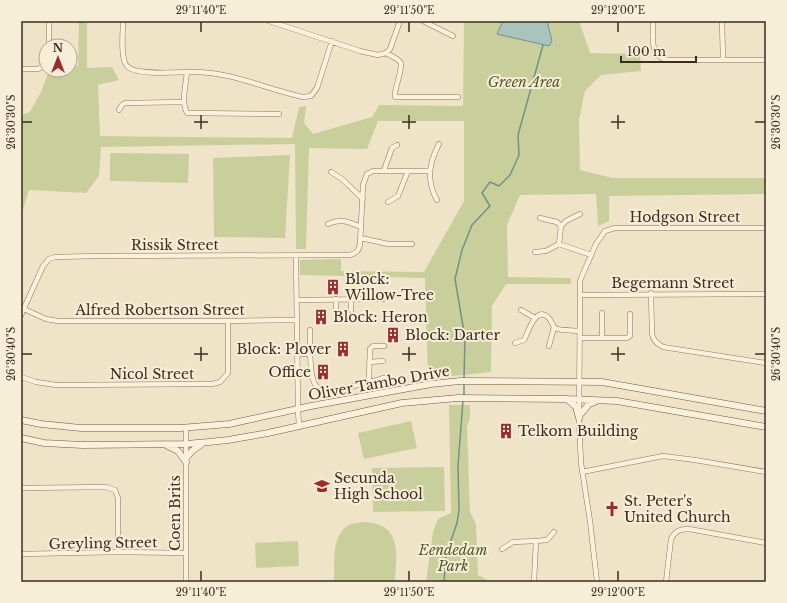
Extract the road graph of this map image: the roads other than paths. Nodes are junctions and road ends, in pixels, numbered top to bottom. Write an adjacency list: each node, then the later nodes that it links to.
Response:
1 (49, 21): 9 (street)
2 (124, 21): 16 (street)
3 (270, 21): 10 (street)
4 (400, 21): 11 (street)
5 (423, 21): 8 (street)
6 (653, 21): 12 (street)
7 (722, 21): 12 (street)
8 (453, 36)
9 (49, 38)
10 (332, 41): 11 (street); 16 (street)
11 (386, 53): 17 (street)
12 (723, 60): 13 (street)
13 (766, 60)
14 (21, 69): 15 (street)
15 (38, 69)
16 (187, 72): 18 (street)
17 (458, 97)
18 (184, 102): 19 (street); 20 (street)
19 (119, 110)
20 (279, 114)
21 (439, 144): 25 (street)
22 (397, 145): 23 (street)
23 (384, 170): 24 (street); 27 (street)
24 (408, 171): 25 (street); 29 (street)
25 (430, 171): 28 (street)
26 (331, 172): 27 (street)
27 (363, 199): 34 (street)
28 (437, 200)
29 (388, 202)
30 (580, 214): 33 (street)
31 (540, 218): 33 (street)
32 (328, 224): 34 (street)
33 (561, 226): 38 (street)
34 (361, 227): 36 (street)
35 (766, 228): 40 (street, Hodgson Street)
36 (361, 238): 37 (street); 41 (street, Rissik Street)
37 (412, 244)
38 (559, 244): 39 (street); 40 (street)
39 (535, 252)
40 (591, 255): 43 (street)
41 (296, 256): 48 (street); 49 (street, Rissik Street)
42 (651, 293): 43 (street, Begemann Street); 44 (street, Begemann Street); 71 (street)
43 (580, 294): 61 (street)
44 (766, 294)
45 (336, 299): 46 (street); 48 (street); 50 (street)
46 (351, 299): 47 (street); 51 (street)
47 (383, 299)
48 (297, 300): 57 (street)
49 (24, 309): 55 (street); 58 (street, Alfred Robertson Street)
50 (336, 310)
51 (351, 310)
52 (521, 310): 56 (street)
53 (602, 313): 63 (street)
54 (630, 314): 63 (street)
55 (21, 315)
56 (535, 318): 59 (street); 64 (street)
57 (298, 320): 58 (street, Alfred Robertson Street); 67 (street)
58 (228, 322): 72 (street, Nicol Street)
59 (554, 327): 61 (street); 66 (street)
60 (310, 330): 68 (street)
61 (580, 331): 62 (street)
62 (580, 338): 63 (street); 75 (street)
63 (602, 338)
64 (515, 343)
65 (384, 346): 70 (street)
66 (549, 346)
67 (298, 354): 68 (street); 79 (street)
68 (310, 354): 74 (street)
69 (383, 361): 70 (street)
70 (369, 362): 74 (street)
71 (766, 363)
72 (21, 376)
73 (387, 379): 74 (street)
74 (369, 381)
75 (580, 382): 77 (street); 79 (street, Oliver Tambo Drive); 80 (street, Oliver Tambo Drive)
76 (567, 399): 77 (street, Oliver Tambo Drive); 81 (street); 83 (street, Oliver Tambo Drive)
77 (580, 400): 78 (street, Oliver Tambo Drive); 81 (street)
78 (605, 401): 81 (street); 84 (street, Oliver Tambo Drive)
79 (298, 410): 83 (street); 85 (street, Oliver Tambo Drive)
80 (766, 411)
81 (579, 418): 91 (street)
82 (21, 420): 85 (street, Oliver Tambo Drive)
83 (299, 426): 87 (street, Oliver Tambo Drive)
84 (766, 427)
85 (186, 428): 89 (street, Coen Brits)
86 (21, 438): 88 (street, Oliver Tambo Drive)
87 (209, 442): 89 (street, Oliver Tambo Drive); 90 (street)
88 (163, 444): 89 (street, Oliver Tambo Drive); 90 (street)
89 (186, 444): 90 (street, Coen Brits)
90 (186, 460): 99 (street, Coen Brits)
91 (582, 472): 92 (street); 103 (street)
92 (766, 472)
93 (21, 488): 98 (street)
94 (554, 532): 95 (street)
95 (536, 541): 97 (street); 102 (street)
96 (766, 543): 104 (street)
97 (502, 549)
98 (118, 552): 99 (street, Greyling Street); 100 (street, Greyling Street)
99 (186, 553): 101 (street, Coen Brits)
100 (21, 554)
101 (186, 582)
102 (534, 582)
103 (597, 582)
104 (666, 582)

